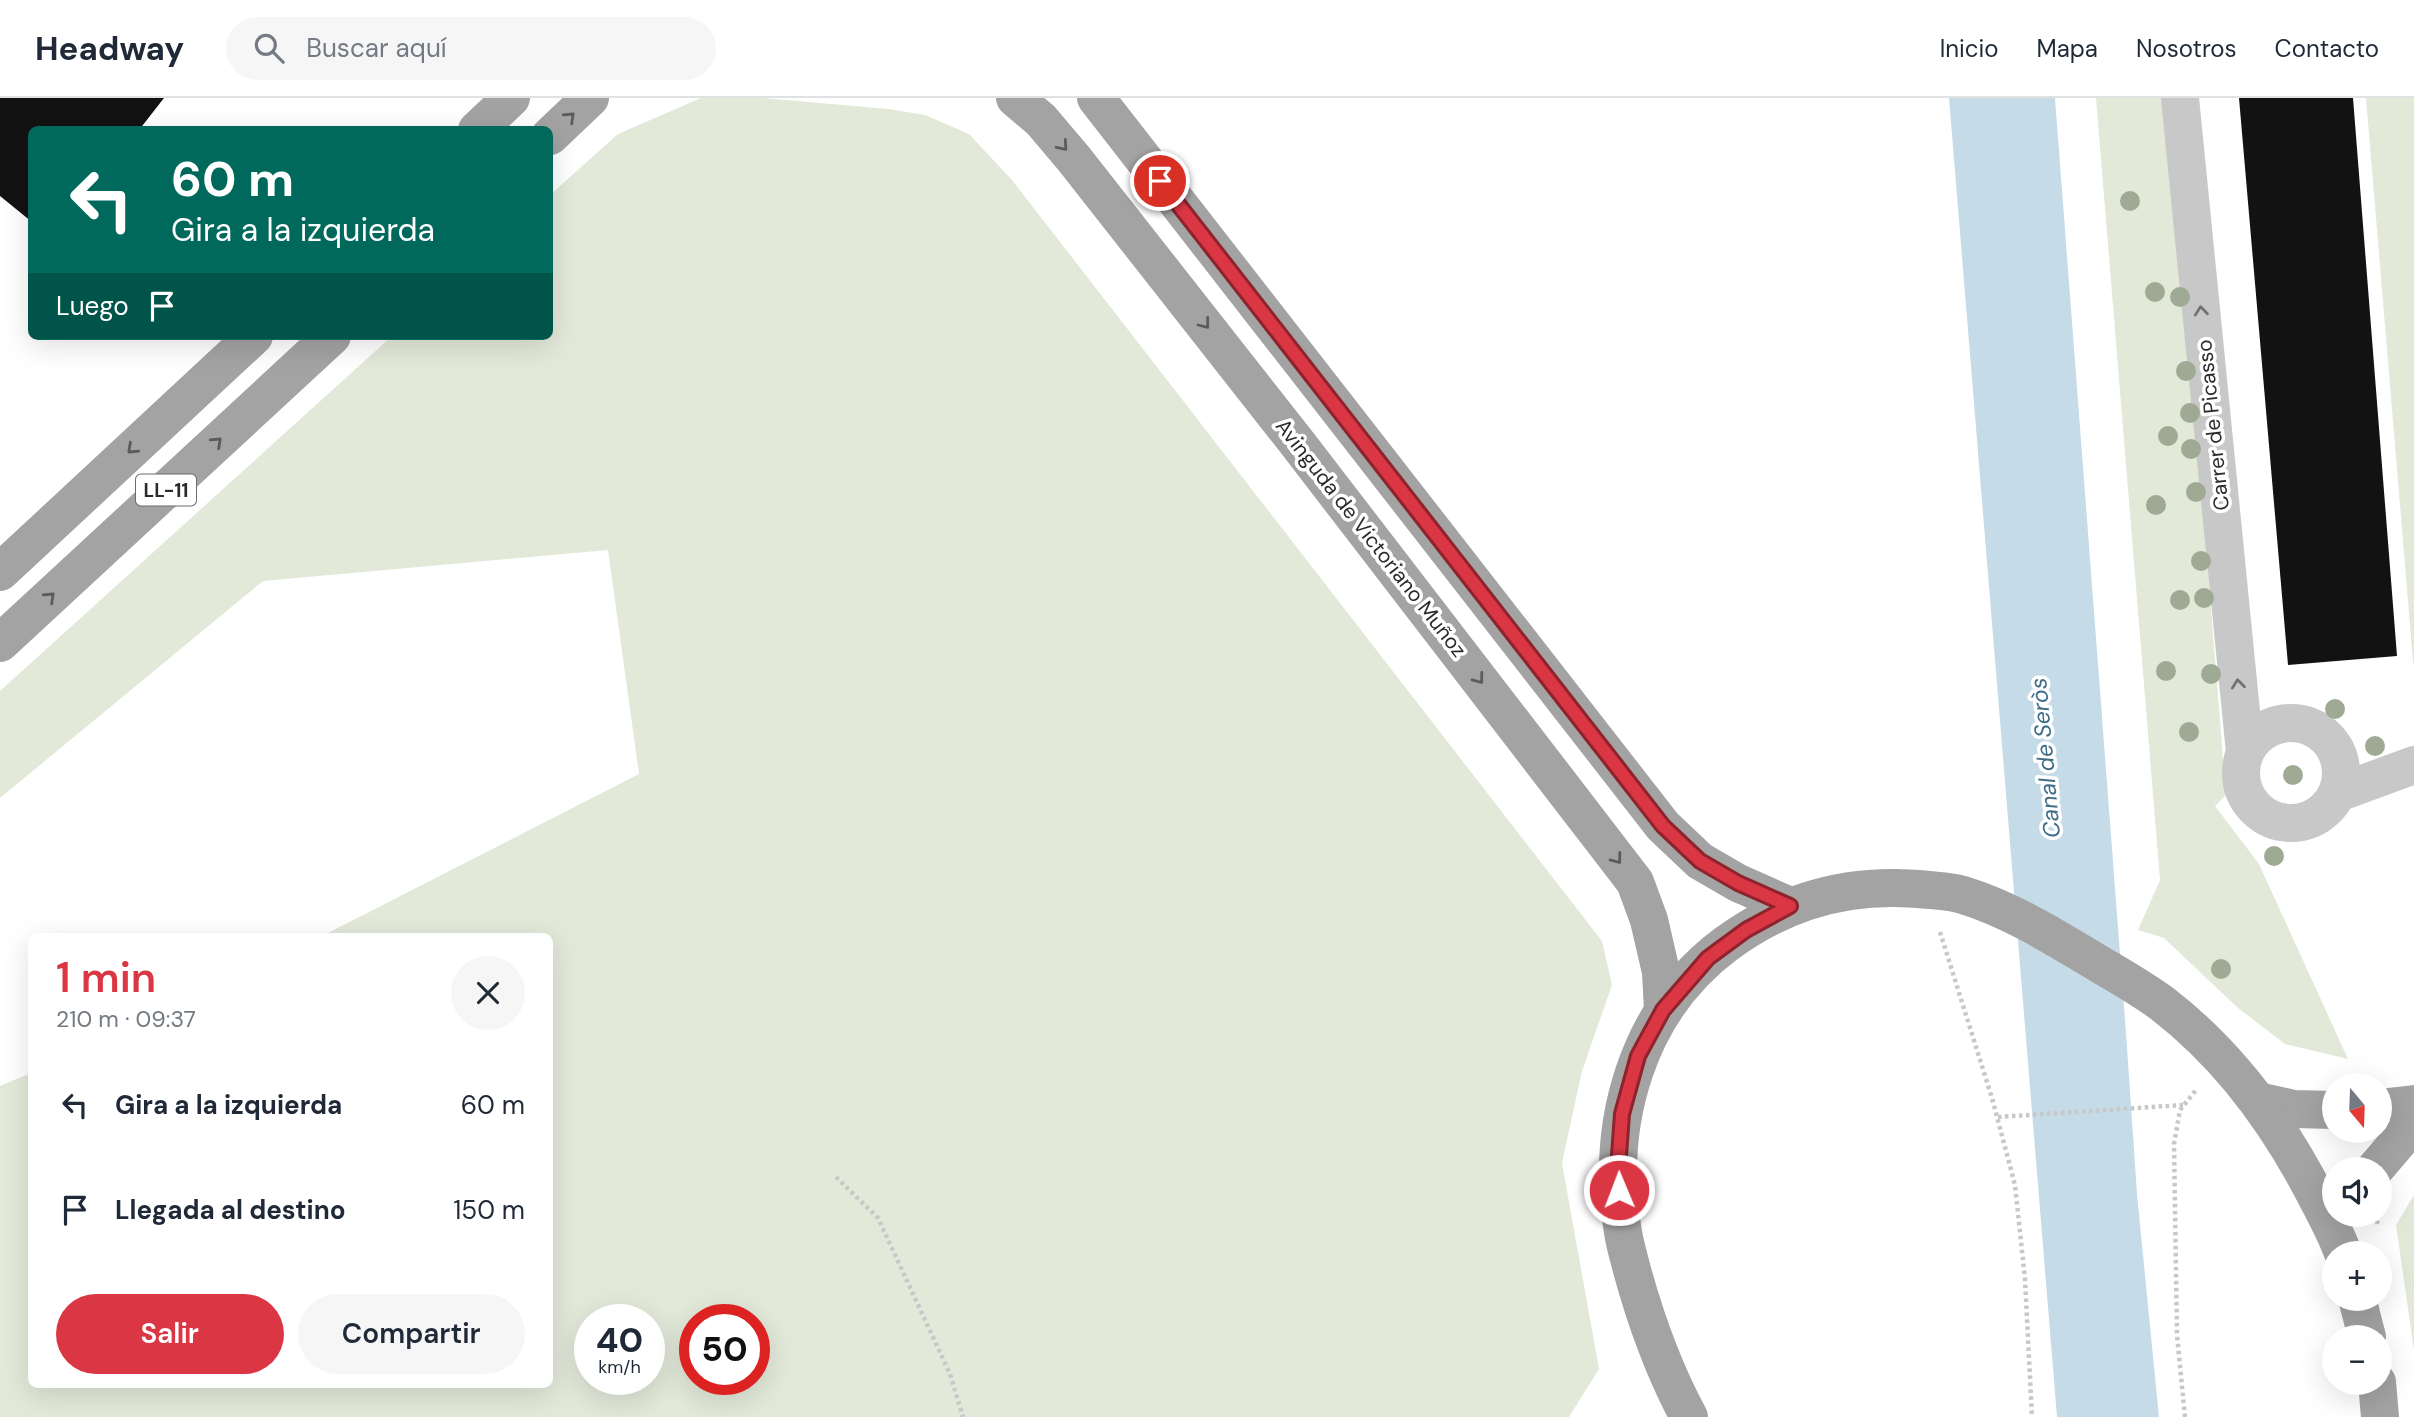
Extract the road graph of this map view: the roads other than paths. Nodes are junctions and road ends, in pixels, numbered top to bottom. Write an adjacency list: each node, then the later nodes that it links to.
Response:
1 (511, 98): 6 (main road)
2 (590, 98): 7 (main road, one-way to 2)
3 (1015, 98): 16 (main road, Avinguda de Victoriano Muñoz, one-way to 16)
4 (1096, 98): 15 (main road)
5 (2180, 98): 12 (street, Carrer de Picasso, one-way to 5)
6 (481, 126)
7 (553, 133)
8 (250, 340): 10 (main road, LL-11, one-way to 10)
9 (328, 340): 11 (main road, LL-11, one-way to 9)
10 (0, 572)
11 (0, 643)
12 (2245, 752): 14 (street); 14 (street)
13 (2414, 765): 14 (street)
14 (2338, 793)
15 (1790, 906): 16 (main road); 17 (main road)
16 (1663, 1010): 25 (main road)
17 (2259, 1101): 20 (main road); 23 (main road)
18 (2414, 1104): 19 (main road)
19 (2392, 1107)
20 (2322, 1109)
21 (2414, 1123): 22 (main road)
22 (2385, 1157)
23 (2344, 1236)
24 (2378, 1395): 26 (main road)
25 (1689, 1417)
26 (2380, 1417)

